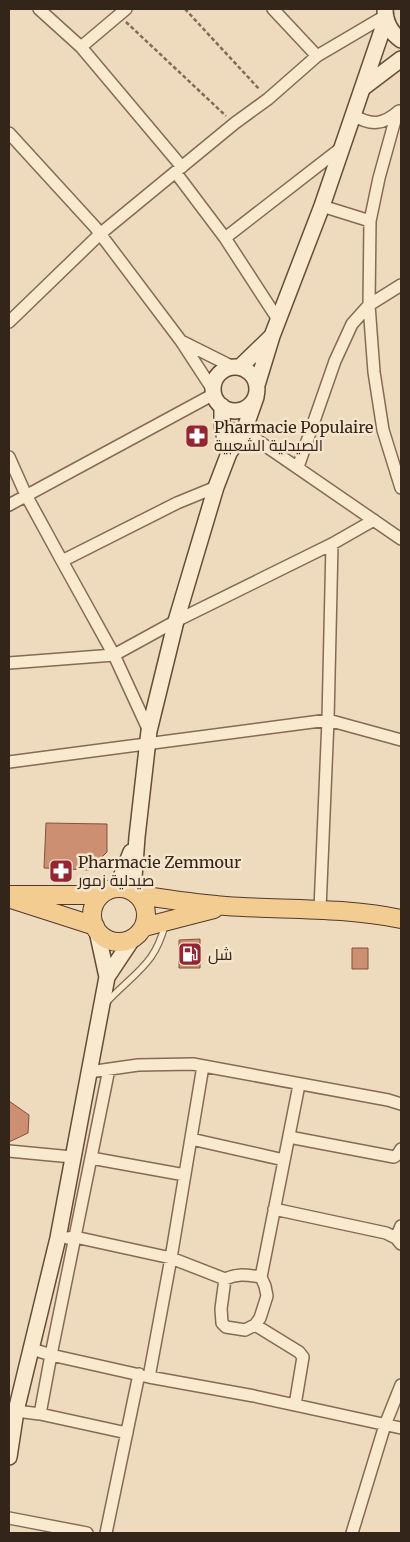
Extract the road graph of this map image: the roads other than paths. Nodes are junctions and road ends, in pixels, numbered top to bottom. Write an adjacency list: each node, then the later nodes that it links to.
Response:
1 (39, 9): 6 (street)
2 (273, 9): 7 (street)
3 (122, 12): 6 (street)
4 (386, 15): 5 (main road); 7 (street); 9 (main road)
5 (401, 40)
6 (81, 47): 14 (street)
7 (317, 56): 14 (street)
8 (401, 59): 9 (main road)
9 (364, 87): 11 (main road)
10 (399, 111): 11 (street); 16 (street)
11 (353, 115): 13 (main road)
12 (9, 133): 17 (street)
13 (341, 148): 15 (main road); 18 (street)
14 (179, 170): 17 (street); 18 (street)
15 (322, 206): 16 (street); 21 (main road)
16 (370, 222): 20 (street)
17 (100, 234): 22 (street); 24 (street)
18 (225, 238): 21 (street)
19 (401, 285): 20 (street)
20 (369, 305): 32 (street); 33 (street)
21 (279, 321): 23 (main road)
22 (9, 322)
23 (272, 336): 25 (main road); 26 (main road)
24 (181, 341): 25 (street); 27 (street)
25 (236, 367): 26 (main road); 27 (main road)
26 (256, 391): 27 (main road); 29 (main road)
27 (216, 397): 28 (main road); 36 (street)
28 (222, 427): 29 (street); 30 (main road)
29 (244, 431): 30 (main road); 32 (street)
30 (229, 453): 34 (main road)
31 (9, 457): 36 (street)
32 (298, 467): 38 (street)
33 (398, 469): 35 (street)
34 (216, 487): 41 (street); 42 (main road)
35 (401, 488)
36 (26, 495): 37 (street); 41 (street)
37 (9, 505)
38 (374, 520): 39 (street); 40 (street)
39 (401, 540)
40 (332, 544): 42 (street); 45 (street)
41 (62, 561): 43 (street)
42 (176, 621): 43 (street); 46 (main road)
43 (114, 654): 44 (street); 46 (street)
44 (9, 663)
45 (328, 720): 46 (street); 47 (street); 53 (street)
46 (149, 738): 48 (street); 49 (main road)
47 (401, 740)
48 (9, 762)
49 (130, 891): 50 (main road); 52 (main road); 57 (main road)
50 (101, 895): 51 (main road); 56 (main road)
51 (9, 897): 56 (main road)
52 (224, 906): 53 (main road); 55 (main road)
53 (320, 909): 54 (main road)
54 (401, 918)
55 (167, 921): 57 (main road); 59 (lane)
56 (96, 928): 57 (main road); 58 (main road)
57 (138, 932): 58 (main road)
58 (107, 977): 59 (main road)
59 (100, 1010): 62 (main road)
60 (203, 1066): 61 (street); 63 (street); 66 (street)
61 (109, 1069): 62 (street); 70 (street)
62 (88, 1072): 69 (main road)
63 (300, 1084): 64 (street); 65 (street)
64 (401, 1104)
65 (289, 1137): 67 (street); 71 (street)
66 (191, 1139): 71 (street); 72 (street)
67 (401, 1149)
68 (9, 1151): 69 (street)
69 (72, 1157): 76 (main road)
70 (91, 1158): 72 (street); 75 (street)
71 (284, 1160): 73 (street)
72 (185, 1174): 78 (street)
73 (274, 1209): 77 (street); 79 (street)
74 (401, 1226): 77 (street)
75 (74, 1237): 76 (street); 78 (street); 83 (street)
76 (58, 1238): 82 (main road)
77 (399, 1241)
78 (171, 1258): 80 (street); 84 (street)
79 (261, 1277): 80 (street); 81 (street)
80 (225, 1279): 81 (street)
81 (254, 1325): 86 (street)
82 (32, 1349): 83 (street); 87 (main road)
83 (51, 1355): 84 (street); 88 (street)
84 (144, 1376): 86 (street); 91 (street)
85 (401, 1385): 89 (street)
86 (295, 1405): 89 (street)
87 (16, 1411): 88 (street); 92 (main road)
88 (40, 1414): 91 (street)
89 (385, 1425): 90 (street); 97 (street)
90 (401, 1428)
91 (127, 1433): 96 (street)
92 (9, 1457)
93 (9, 1518): 94 (street)
94 (70, 1532): 95 (street)
95 (87, 1533)
96 (106, 1533)
97 (352, 1533)

